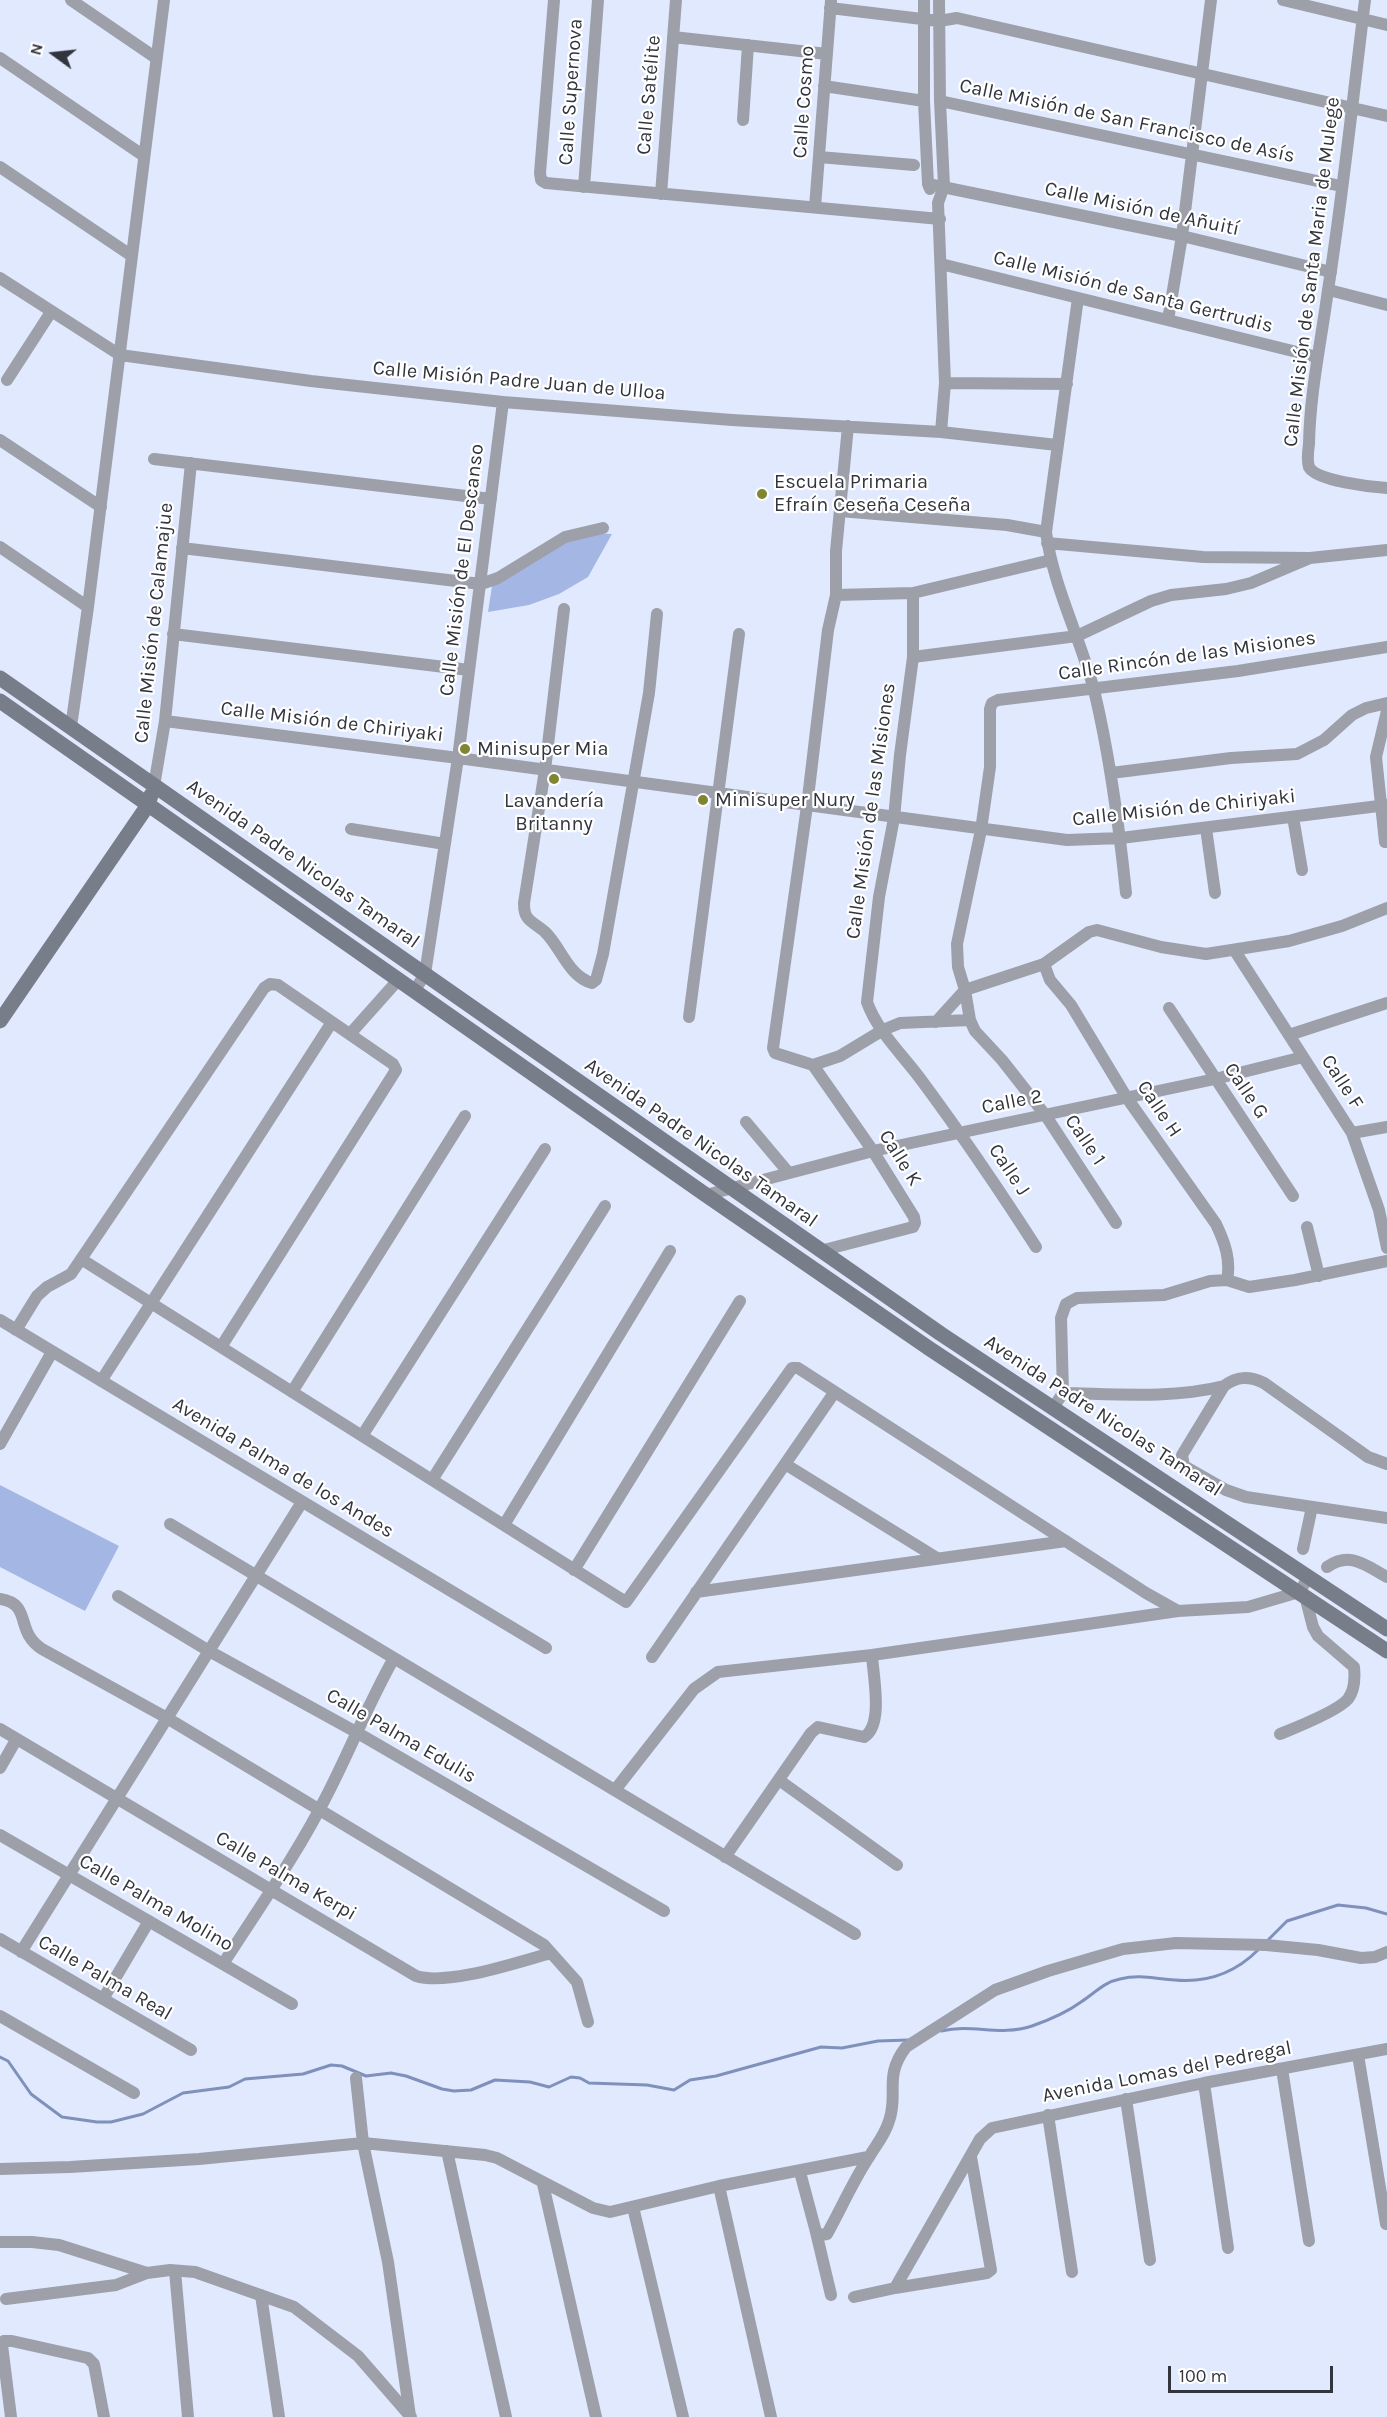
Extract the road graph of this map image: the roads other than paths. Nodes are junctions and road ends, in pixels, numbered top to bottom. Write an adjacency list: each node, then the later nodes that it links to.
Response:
1 (71, 0): 21 (street)
2 (164, 0): 21 (street)
3 (554, 0): 37 (street)
4 (598, 0): 37 (street, Calle Supernova)
5 (676, 0): 17 (street, Calle Satélite)
6 (920, 0): 10 (street); 14 (street)
7 (1211, 0): 22 (street)
8 (1283, 0): 13 (street)
9 (1365, 0): 13 (street, Calle Misión de Santa Maria de Mulege)
10 (939, 2): 12 (street); 15 (street)
11 (831, 4): 14 (street); 19 (street, Calle Cosmo)
12 (957, 18): 15 (street); 22 (street)
13 (1363, 19): 16 (street); 26 (street, Calle Misión de Santa Maria de Mulege)
14 (924, 20): 15 (street); 24 (street)
15 (939, 21): 25 (street)
16 (1387, 25)
17 (673, 37): 18 (street); 38 (street, Calle Satélite)
18 (748, 45): 19 (street); 28 (street)
19 (827, 54): 23 (street, Calle Cosmo)
20 (0, 58): 30 (street)
21 (156, 58): 30 (street)
22 (1202, 74): 26 (street); 29 (street)
23 (824, 86): 24 (street); 31 (street, Calle Cosmo)
24 (924, 101): 34 (street)
25 (940, 101): 29 (street, Calle Misión de San Francisco de Asís); 35 (street)
26 (1351, 107): 27 (street); 36 (street, Calle Misión de Santa Maria de Mulege)
27 (1387, 116)
28 (743, 120)
29 (1192, 154): 36 (street, Calle Misión de San Francisco de Asís); 42 (street)
30 (144, 156): 43 (street)
31 (819, 157): 32 (street); 40 (street, Calle Cosmo)
32 (914, 165)
33 (0, 167): 43 (street)
34 (927, 184): 35 (street, Calle Misión de Añuití); 39 (street)
35 (944, 186): 39 (street); 42 (street, Calle Misión de Añuití)
36 (1341, 186): 45 (street, Calle Misión de Santa Maria de Mulege)
37 (584, 187): 38 (street)
38 (661, 194): 40 (street)
39 (938, 203): 41 (street)
40 (815, 207): 41 (street)
41 (939, 219): 44 (street)
42 (1182, 237): 45 (street, Calle Misión de Añuití); 51 (street)
43 (132, 256): 52 (street)
44 (941, 264): 48 (street, Calle Misión de Santa Gertrudis); 55 (street)
45 (1331, 272): 47 (street, Calle Misión de Santa Maria de Mulege)
46 (0, 278): 50 (street, Calle Misión Padre Juan de Ulloa)
47 (1329, 290): 49 (street); 53 (street, Calle Misión de Santa Maria de Mulege)
48 (1078, 298): 51 (street, Calle Misión de Santa Gertrudis); 56 (street)
49 (1387, 305)
50 (51, 312): 52 (street, Calle Misión Padre Juan de Ulloa); 54 (street)
51 (1168, 320): 53 (street, Calle Misión de Santa Gertrudis)
52 (120, 355): 57 (street, Calle Misión Padre Juan de Ulloa); 66 (street)
53 (1317, 357): 64 (street, Calle Misión de Santa Maria de Mulege)
54 (7, 380)
55 (945, 383): 56 (street); 59 (street)
56 (1067, 384): 61 (street)
57 (503, 402): 58 (street, Calle Misión Padre Juan de Ulloa); 65 (street, Calle Misión de El Descanso)
58 (848, 426): 59 (street, Calle Misión Padre Juan de Ulloa); 67 (street)
59 (941, 432): 61 (street, Calle Misión Padre Juan de Ulloa)
60 (0, 440): 66 (street)
61 (1057, 445): 69 (street)
62 (154, 459): 63 (street)
63 (191, 463): 65 (street); 71 (street, Calle Misión de Calamajue)
64 (1387, 488)
65 (491, 499): 75 (street, Calle Misión de El Descanso)
66 (101, 507): 78 (street)
67 (840, 511): 69 (street); 77 (street)
68 (603, 528): 75 (street)
69 (1047, 537): 73 (street); 74 (street)
70 (0, 548): 78 (street)
71 (182, 548): 75 (street); 81 (street, Calle Misión de Calamajue)
72 (1387, 550): 73 (street)
73 (1310, 558): 83 (street)
74 (1051, 560): 76 (street); 83 (street)
75 (481, 584): 86 (street, Calle Misión de El Descanso)
76 (913, 593): 77 (street); 85 (street, Calle Misión de las Misiones)
77 (836, 595): 102 (street)
78 (88, 607): 94 (street)
79 (564, 609): 96 (street)
80 (657, 614): 98 (street)
81 (173, 634): 86 (street); 93 (street, Calle Misión de Calamajue)
82 (739, 634): 100 (street)
83 (1077, 636): 85 (street); 88 (street)
84 (1387, 647): 88 (street, Calle Rincón de las Misiones)
85 (913, 657): 105 (street, Calle Misión de las Misiones)
86 (469, 670): 95 (street, Calle Misión de El Descanso)
87 (0, 678): 94 (street, Avenida Padre Nicolas Tamaral)
88 (1094, 690): 90 (street, Calle Rincón de las Misiones); 97 (street)
89 (0, 701): 101 (street, Avenida Padre Nicolas Tamaral)
90 (992, 703): 108 (street, Calle 1)
91 (1387, 703): 97 (street)
92 (1387, 711): 103 (street)
93 (165, 721): 95 (street, Calle Misión de Chiriyaki); 99 (street, Calle Misión de Calamajue)
94 (71, 727): 99 (street, Avenida Padre Nicolas Tamaral)
95 (458, 758): 96 (street, Calle Misión de Chiriyaki); 111 (street, Calle Misión de El Descanso)
96 (545, 770): 98 (street, Calle Misión de Chiriyaki); 98 (street)
97 (1111, 773): 109 (street)
98 (633, 781): 100 (street, Calle Misión de Chiriyaki)
99 (154, 786): 101 (street); 118 (street, Avenida Padre Nicolas Tamaral)
100 (718, 794): 102 (street, Calle Misión de Chiriyaki); 124 (street)
101 (148, 804): 119 (street, Avenida Padre Nicolas Tamaral); 126 (street)
102 (807, 806): 105 (street, Calle Misión de Chiriyaki); 133 (street)
103 (1385, 806): 104 (street, Calle Misión de Chiriyaki); 110 (street)
104 (1293, 817): 106 (street, Calle Misión de Chiriyaki); 112 (street)
105 (894, 818): 108 (street, Calle Misión de Chiriyaki); 129 (street, Calle Misión de las Misiones)
106 (1206, 828): 109 (street, Calle Misión de Chiriyaki); 114 (street)
107 (351, 830): 111 (street)
108 (981, 830): 109 (street, Calle Misión de Chiriyaki); 121 (street, Calle 1)
109 (1120, 838): 113 (street)
110 (1385, 842)
111 (445, 844): 118 (street, Calle Misión de El Descanso)
112 (1302, 870)
113 (1126, 893)
114 (1215, 893)
115 (1387, 908): 116 (street)
116 (1234, 951): 117 (street); 131 (street, Calle F)
117 (1044, 964): 121 (street); 135 (street, Calle H)
118 (425, 975): 120 (street, Calle Misión de El Descanso); 145 (street, Avenida Padre Nicolas Tamaral)
119 (399, 979): 120 (street, Avenida Padre Nicolas Tamaral); 130 (street)
120 (415, 990): 146 (street, Avenida Padre Nicolas Tamaral)
121 (965, 990): 125 (street, Calle 1); 128 (street)
122 (1387, 1003): 131 (street)
123 (1169, 1008): 134 (street, Calle G)
124 (688, 1017)
125 (970, 1020): 128 (street); 137 (street, Calle 1)
126 (0, 1021)
127 (332, 1022): 130 (street); 155 (street); 160 (street)
128 (936, 1022): 129 (street)
129 (883, 1030): 133 (street); 140 (street, Calle J)
130 (350, 1035): 163 (street)
131 (1289, 1035): 132 (street, Calle F)
132 (1303, 1057): 134 (street, Calle 2); 141 (street, Calle F)
133 (813, 1065): 143 (street, Calle K)
134 (1215, 1079): 135 (street, Calle 2); 147 (street, Calle G)
135 (1127, 1098): 137 (street, Calle 2); 158 (street, Calle H)
136 (465, 1116): 167 (street)
137 (1046, 1116): 140 (street, Calle 2); 149 (street, Calle 1)
138 (746, 1122): 144 (street)
139 (1387, 1127): 141 (street)
140 (960, 1133): 143 (street, Calle 2); 151 (street, Calle J)
141 (1352, 1133): 152 (street, Calle F)
142 (545, 1149): 171 (street)
143 (873, 1151): 144 (street, Calle 2); 154 (street, Calle K)
144 (788, 1172): 145 (street, Calle 2)
145 (729, 1188): 146 (street, Calle 2); 154 (street, Avenida Padre Nicolas Tamaral)
146 (706, 1195): 190 (street, Avenida Padre Nicolas Tamaral)
147 (1293, 1196)
148 (605, 1206): 175 (street)
149 (1116, 1223)
150 (1307, 1227): 157 (street)
151 (1036, 1247)
152 (1387, 1248)
153 (670, 1251): 180 (street)
154 (820, 1251): 170 (street, Avenida Padre Nicolas Tamaral)
155 (81, 1259): 160 (street); 162 (street)
156 (1387, 1261): 157 (street)
157 (1319, 1276): 158 (street)
158 (1227, 1280): 169 (street)
159 (740, 1301): 185 (street)
160 (152, 1304): 163 (street); 165 (street)
161 (0, 1320): 162 (street, Avenida Palma de los Andes)
162 (16, 1330): 164 (street, Avenida Palma de los Andes)
163 (220, 1347): 167 (street)
164 (52, 1352): 165 (street, Avenida Palma de los Andes); 172 (street)
165 (101, 1381): 176 (street, Avenida Palma de los Andes)
166 (1224, 1386): 169 (street); 174 (street); 177 (street)
167 (292, 1392): 171 (street)
168 (834, 1393): 173 (street); 181 (street); 185 (street)
169 (1063, 1393): 170 (street)
170 (1053, 1408): 187 (street, Avenida Padre Nicolas Tamaral)
171 (362, 1436): 175 (street)
172 (0, 1444)
173 (785, 1464): 183 (street); 189 (street)
174 (1387, 1464)
175 (432, 1480): 180 (street)
176 (302, 1502): 186 (street); 195 (street, Avenida Palma de los Andes)
177 (1312, 1507): 178 (street); 182 (street)
178 (1387, 1518)
179 (170, 1524): 186 (street)
180 (504, 1525): 185 (street)
181 (1066, 1541): 183 (street); 193 (street)
182 (1303, 1549)
183 (937, 1558): 189 (street)
184 (1327, 1568): 188 (street)
185 (574, 1570)
186 (256, 1576): 196 (street); 200 (street)
187 (1309, 1577): 190 (street); 194 (street, Avenida Padre Nicolas Tamaral)
188 (1387, 1577)
189 (696, 1592): 199 (street)
190 (1302, 1594): 193 (street); 197 (street, Avenida Padre Nicolas Tamaral); 204 (street)
191 (118, 1596): 196 (street, Calle Palma Edulis)
192 (0, 1599): 201 (street)
193 (1178, 1611): 198 (street)
194 (1387, 1629)
195 (546, 1648)
196 (209, 1651): 201 (street); 203 (street, Calle Palma Edulis)
197 (1387, 1651)
198 (872, 1655): 207 (street); 208 (street)
199 (652, 1657)
200 (394, 1658): 203 (street); 208 (street)
201 (167, 1718): 209 (street); 210 (street)
202 (0, 1729): 205 (street, Calle Palma Kerpi)
203 (356, 1732): 210 (street); 216 (street, Calle Palma Edulis)
204 (1280, 1734)
205 (16, 1740): 206 (street); 209 (street, Calle Palma Kerpi)
206 (0, 1768)
207 (779, 1780): 212 (street); 213 (street)
208 (615, 1790): 212 (street)
209 (117, 1798): 214 (street); 215 (street, Calle Palma Kerpi)
210 (319, 1810): 215 (street); 222 (street)
211 (0, 1835): 214 (street, Calle Palma Molino)
212 (725, 1857): 218 (street)
213 (897, 1865)
214 (69, 1875): 217 (street, Calle Palma Molino); 220 (street)
215 (271, 1889): 222 (street, Calle Palma Kerpi); 223 (street)
216 (664, 1911)
217 (149, 1921): 223 (street, Calle Palma Molino); 224 (street)
218 (855, 1934)
219 (0, 1939): 220 (street, Calle Palma Real)
220 (21, 1952): 224 (street, Calle Palma Real)
221 (1387, 1952): 239 (street)
222 (551, 1953): 227 (street)
223 (223, 1964): 225 (street, Calle Palma Molino)
224 (103, 1999): 229 (street, Calle Palma Real)
225 (292, 2004)
226 (0, 2016): 234 (street)
227 (588, 2022)
228 (1387, 2049): 230 (street, Avenida Lomas del Pedregal)
229 (191, 2050)
230 (1358, 2055): 231 (street, Avenida Lomas del Pedregal); 246 (street)
231 (1282, 2069): 233 (street, Avenida Lomas del Pedregal); 248 (street)
232 (356, 2078): 237 (street)
233 (1204, 2083): 235 (street, Avenida Lomas del Pedregal); 250 (street)
234 (134, 2093)
235 (1126, 2099): 236 (street, Avenida Lomas del Pedregal); 251 (street)
236 (1048, 2115): 240 (street, Avenida Lomas del Pedregal); 253 (street)
237 (363, 2143): 238 (street); 241 (street); 260 (street)
238 (447, 2151): 243 (street); 265 (street)
239 (868, 2157): 242 (street); 247 (street)
240 (971, 2157): 255 (street, Avenida Lomas del Pedregal); 255 (street)
241 (0, 2169)
242 (800, 2172): 244 (street); 247 (street)
243 (543, 2184): 245 (street); 266 (street)
244 (719, 2186): 245 (street); 268 (street)
245 (633, 2207): 267 (street)
246 (1386, 2224)
247 (816, 2232): 257 (street)
248 (1309, 2241)
249 (0, 2242): 254 (street)
250 (1228, 2248)
251 (1150, 2260)
252 (176, 2271): 254 (street); 256 (street); 263 (street)
253 (1072, 2272)
254 (147, 2273): 259 (street)
255 (895, 2288): 258 (street)
256 (261, 2295): 260 (street); 264 (street)
257 (831, 2295)
258 (854, 2297)
259 (6, 2299)
260 (411, 2416)
261 (11, 2417): 262 (street)
262 (104, 2417)
263 (188, 2417)
264 (279, 2417)
265 (506, 2417)
266 (596, 2417)
267 (683, 2417)
268 (771, 2417)

